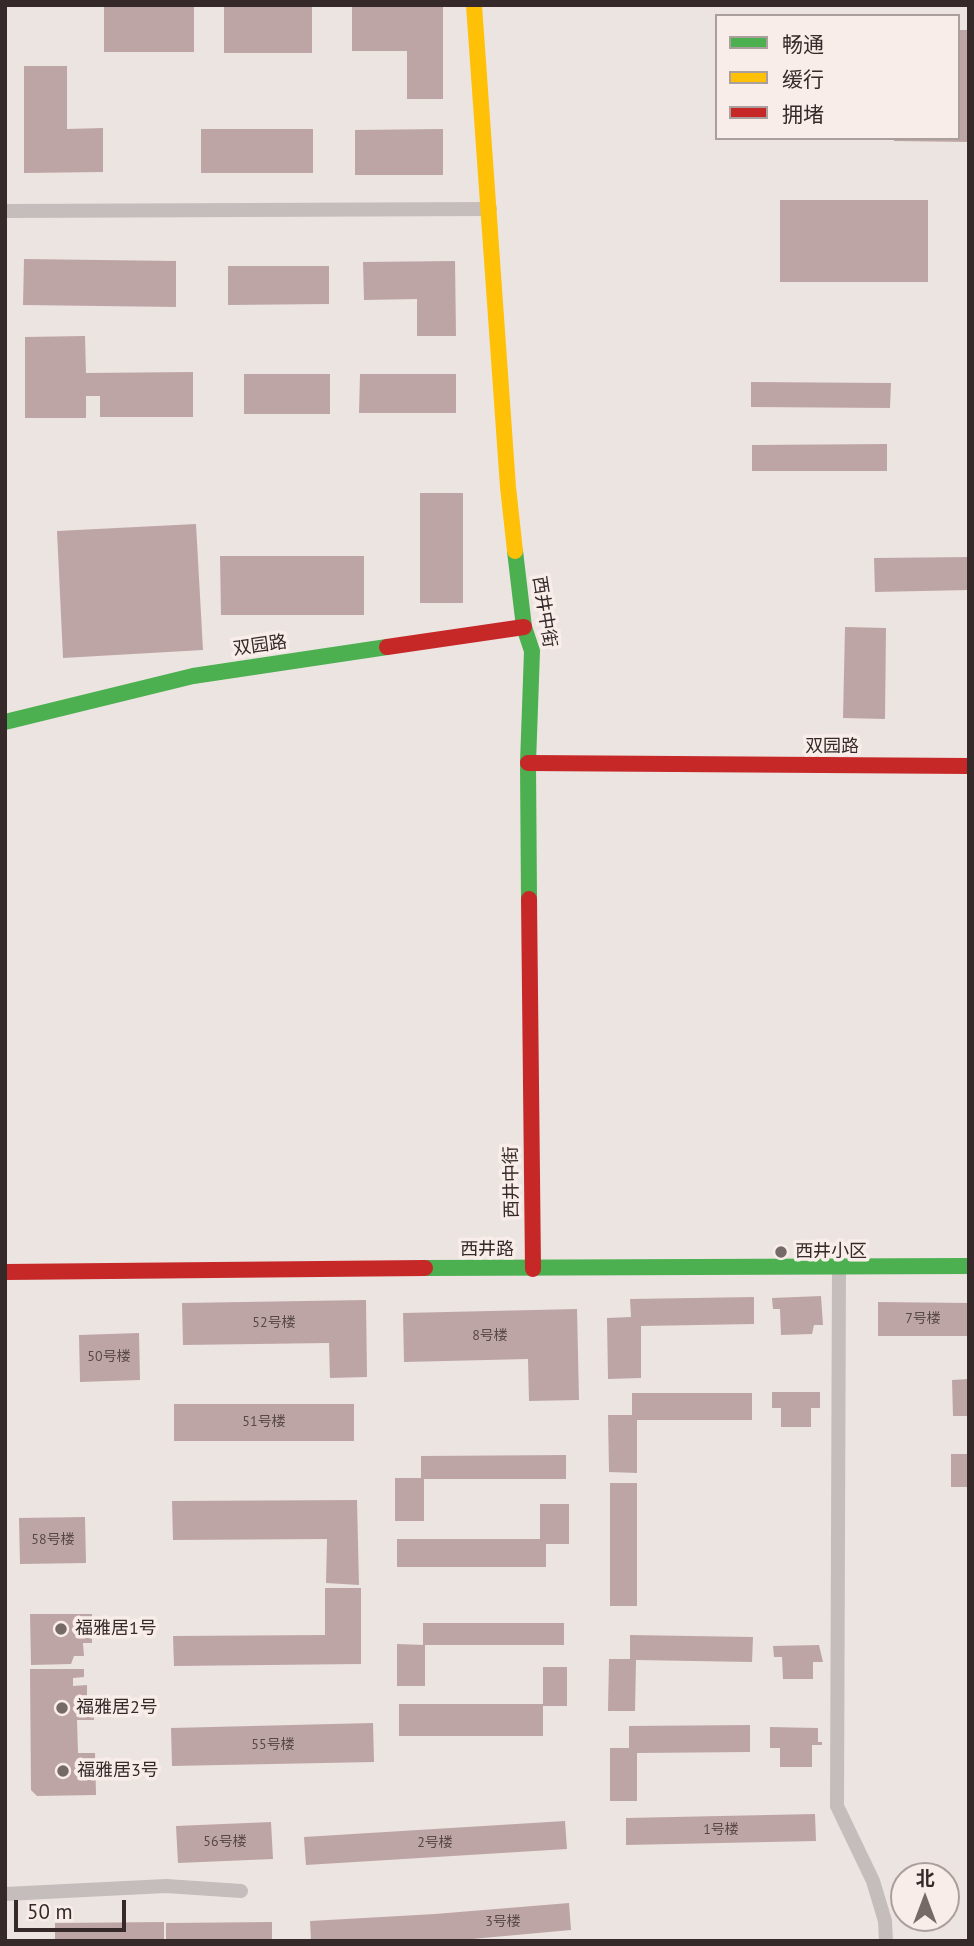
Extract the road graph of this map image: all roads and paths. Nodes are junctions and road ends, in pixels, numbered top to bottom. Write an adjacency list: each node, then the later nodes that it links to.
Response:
1 (474, 5): 2 (street, 西井中街)
2 (490, 209): 3 (street); 4 (street, 西井中街)
3 (5, 211)
4 (524, 626): 5 (street, 双园路); 6 (street, 西井中街)
5 (5, 722)
6 (528, 763): 7 (street, 双园路); 10 (street, 西井中街)
7 (969, 766)
8 (839, 1265): 9 (street, 西井路); 10 (street, 西井路); 14 (street)
9 (969, 1266)
10 (533, 1269): 11 (street, 西井路)
11 (5, 1272)
12 (241, 1891): 13 (street)
13 (5, 1894)
14 (886, 1941)

